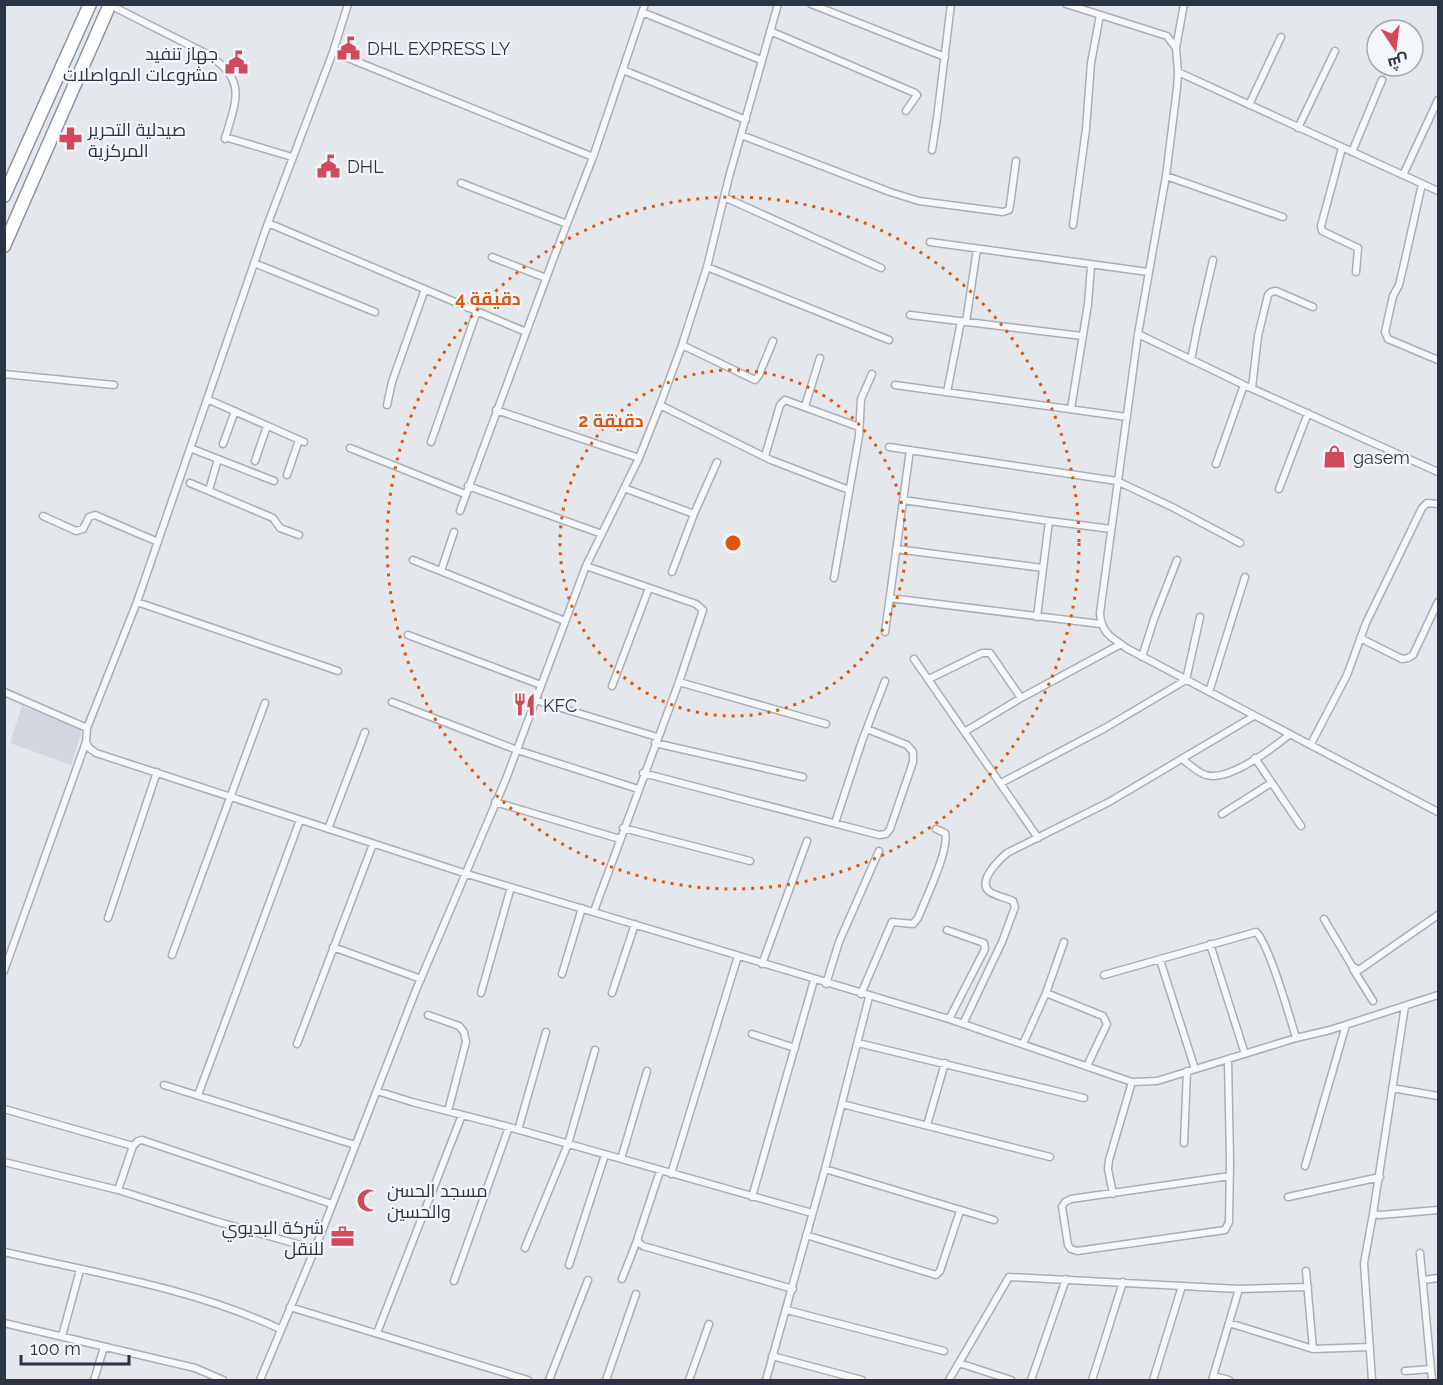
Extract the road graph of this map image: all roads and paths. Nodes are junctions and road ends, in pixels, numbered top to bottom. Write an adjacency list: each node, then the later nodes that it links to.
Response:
1 (90, 4): 40 (highway)
2 (348, 4): 17 (street)
3 (645, 4): 11 (street)
4 (811, 4): 18 (street)
5 (951, 4): 18 (street)
6 (1066, 4): 10 (street)
7 (1184, 4): 15 (street)
8 (110, 5): 32 (street); 47 (highway)
9 (776, 5): 13 (street)
10 (1090, 8): 12 (street)
11 (642, 12): 19 (street); 20 (street)
12 (1100, 15): 15 (street); 45 (street)
13 (770, 31): 19 (street); 25 (street)
14 (1281, 37): 24 (street)
15 (1176, 48): 21 (street)
16 (1335, 51): 27 (street)
17 (333, 52): 32 (street); 33 (street)
18 (945, 57): 30 (street)
19 (761, 60): 26 (street)
20 (623, 70): 26 (street); 33 (street)
21 (1178, 72): 24 (street); 36 (street)
22 (1382, 80): 31 (street)
23 (1438, 100): 35 (street)
24 (1249, 105): 27 (street)
25 (906, 111)
26 (746, 120): 28 (street)
27 (1299, 128): 29 (street)
28 (741, 135): 34 (street); 41 (street)
29 (1342, 148): 31 (street); 56 (street)
30 (932, 150)
31 (1352, 152): 35 (street)
32 (292, 157): 43 (street)
33 (593, 157): 44 (street)
34 (1016, 161)
35 (1403, 175): 38 (street)
36 (1166, 176): 42 (street); 55 (street)
37 (461, 183): 44 (street)
38 (1422, 184): 39 (street); 72 (street)
39 (1438, 191)
40 (4, 196)
41 (724, 197): 53 (street); 54 (street)
42 (1283, 217)
43 (268, 223): 51 (street); 58 (street)
44 (567, 224): 57 (street)
45 (1073, 225)
46 (930, 242): 48 (street)
47 (4, 246)
48 (977, 249): 52 (street); 63 (street)
49 (492, 257): 57 (street)
50 (1214, 260): 71 (street)
51 (254, 263): 61 (street); 80 (street)
52 (1091, 266): 55 (street); 66 (street)
53 (707, 267): 67 (street); 69 (street)
54 (881, 268)
55 (1148, 272): 65 (street)
56 (1356, 272)
57 (546, 278): 64 (street)
58 (424, 289): 60 (street); 81 (street)
59 (1313, 307): 78 (street)
60 (477, 311): 64 (street); 91 (street)
61 (375, 312)
62 (910, 315): 63 (street)
63 (964, 322): 66 (street); 79 (street)
64 (526, 332): 85 (street)
65 (1138, 334): 71 (street); 88 (street)
66 (1082, 336): 84 (street)
67 (889, 340)
68 (773, 341): 69 (street)
69 (682, 345): 82 (street)
70 (820, 358): 83 (street)
71 (1191, 360): 76 (street)
72 (1438, 360)
73 (4, 374): 77 (street)
74 (872, 374): 90 (street)
75 (895, 385): 79 (street)
76 (1244, 385): 78 (street); 102 (street)
77 (114, 386)
78 (1252, 388): 87 (street)
79 (947, 392): 84 (street)
80 (207, 399): 86 (street); 94 (street)
81 (387, 405)
82 (660, 405): 97 (street); 98 (street)
83 (805, 406): 90 (street); 97 (street)
84 (1071, 409): 88 (street)
85 (496, 410): 98 (street); 108 (street)
86 (235, 411): 89 (street); 92 (street)
87 (1308, 413): 103 (street); 110 (street)
88 (1127, 417): 106 (street)
89 (267, 426): 100 (street); 104 (street)
90 (859, 427): 112 (street)
91 (431, 442)
92 (223, 444)
93 (889, 447): 96 (street)
94 (190, 448): 99 (street); 124 (street)
95 (350, 448): 113 (street)
96 (910, 450): 106 (street); 114 (street)
97 (765, 456): 112 (street)
98 (639, 458): 109 (street)
99 (218, 459): 105 (street); 111 (street)
100 (255, 461)
101 (717, 462): 117 (street)
102 (1216, 464)
103 (1438, 471)
104 (287, 475)
105 (274, 481)
106 (1117, 481): 120 (street); 125 (street)
107 (190, 483): 111 (street)
108 (468, 486): 113 (street); 122 (street)
109 (624, 488): 117 (street); 122 (street)
110 (1279, 489)
111 (209, 490): 123 (street)
112 (849, 490): 134 (street)
113 (465, 494): 116 (street)
114 (903, 500): 119 (street); 126 (street)
115 (1438, 504): 145 (street)
116 (460, 511)
117 (694, 514): 132 (street)
118 (43, 516): 124 (street)
119 (1049, 521): 120 (street); 130 (street)
120 (1111, 529): 142 (street)
121 (454, 532): 131 (street)
122 (602, 534): 129 (street)
123 (299, 535)
124 (158, 542): 137 (street)
125 (1240, 543)
126 (896, 549): 130 (street); 136 (street)
127 (413, 560): 131 (street)
128 (1177, 560): 147 (street)
129 (586, 566): 135 (street); 141 (street)
130 (1043, 568): 139 (street)
131 (441, 571): 141 (street)
132 (672, 572)
133 (1245, 577): 157 (street)
134 (834, 578)
135 (649, 588): 153 (street); 155 (street)
136 (890, 598): 139 (street); 143 (street)
137 (137, 602): 149 (street); 164 (street)
138 (1438, 602): 145 (street)
139 (1037, 617): 142 (street)
140 (1200, 617): 151 (street)
141 (565, 621): 154 (street)
142 (1100, 624): 146 (street)
143 (885, 632)
144 (408, 635): 154 (street)
145 (1360, 638): 171 (street)
146 (1120, 644): 147 (street); 158 (street)
147 (1142, 657): 151 (street)
148 (914, 659): 150 (street)
149 (338, 671)
150 (929, 679): 158 (street); 166 (street)
151 (1186, 680): 157 (street); 178 (street)
152 (885, 681): 165 (street)
153 (679, 682): 163 (street); 169 (street)
154 (541, 685): 159 (street)
155 (612, 686)
156 (4, 692): 164 (street)
157 (1209, 692): 162 (street)
158 (1021, 698): 166 (street)
159 (535, 700): 169 (street); 172 (street)
160 (392, 702): 172 (street)
161 (265, 704): 181 (street)
162 (1254, 716): 168 (street); 174 (street)
163 (826, 724)
164 (87, 728): 170 (street)
165 (867, 729): 186 (street); 186 (street)
166 (966, 731): 178 (street)
167 (365, 732): 189 (street)
168 (1290, 734): 171 (street); 173 (street)
169 (656, 740): 176 (street); 177 (street)
170 (86, 742): 175 (street); 214 (street)
171 (1311, 744): 183 (street)
172 (517, 750): 180 (street); 182 (street)
173 (1255, 758): 174 (street); 179 (street)
174 (1182, 759): 191 (street)
175 (157, 772): 181 (street); 202 (street)
176 (644, 773): 180 (street); 186 (street)
177 (803, 777)
178 (1001, 783): 191 (street)
179 (1271, 783): 184 (street); 187 (street)
180 (638, 789): 188 (street)
181 (231, 795): 185 (street); 209 (street)
182 (495, 802): 192 (street); 197 (street)
183 (1438, 812)
184 (1222, 814)
185 (300, 820): 189 (street); 251 (street)
186 (835, 823)
187 (1301, 826)
188 (623, 828): 192 (street); 196 (street)
189 (328, 830): 194 (street)
190 (936, 830): 223 (street)
191 (1038, 838): 230 (street)
192 (620, 839): 200 (street)
193 (807, 841): 212 (street)
194 (373, 844): 197 (street); 208 (street)
195 (879, 851): 219 (street)
196 (750, 861)
197 (466, 874): 198 (street); 217 (street)
198 (511, 887): 199 (street); 220 (street)
199 (582, 908): 200 (street); 215 (street)
200 (594, 911): 204 (street)
201 (1438, 915): 213 (street)
202 (108, 918)
203 (1323, 919): 213 (street)
204 (635, 924): 210 (street); 221 (street)
205 (947, 930): 229 (street)
206 (1064, 942): 222 (street)
207 (1210, 945): 211 (street); 234 (street); 240 (street)
208 (333, 947): 217 (street); 236 (street)
209 (172, 955)
210 (738, 956): 212 (street); 272 (street)
211 (1160, 960): 216 (street); 244 (street)
212 (762, 964): 218 (street)
213 (1352, 966): 226 (street)
214 (4, 971)
215 (562, 974)
216 (1104, 975)
217 (421, 979): 250 (street)
218 (814, 980): 219 (street); 238 (street)
219 (826, 984): 223 (street)
220 (481, 993)
221 (612, 993)
222 (1046, 993): 237 (street); 243 (street)
223 (861, 994): 225 (street)
224 (1438, 995): 227 (street)
225 (869, 997): 229 (street); 235 (street)
226 (1373, 1001)
227 (1405, 1006): 231 (street); 249 (street)
228 (429, 1014): 256 (street)
229 (949, 1020): 230 (street)
230 (963, 1024): 237 (street)
231 (1346, 1025): 234 (street); 269 (street)
232 (546, 1032): 260 (street)
233 (752, 1034): 238 (street)
234 (1296, 1038): 240 (street)
235 (858, 1042): 242 (street); 254 (street)
236 (297, 1044)
237 (1023, 1044): 243 (street)
238 (795, 1048): 277 (street)
239 (595, 1050): 262 (street)
240 (1245, 1054): 241 (street)
241 (1228, 1060): 244 (street); 273 (street)
242 (945, 1063): 253 (street); 258 (street)
243 (1087, 1066): 247 (street)
244 (1195, 1069): 246 (street)
245 (647, 1071): 267 (street)
246 (1187, 1071): 247 (street); 261 (street)
247 (1132, 1082): 276 (street)
248 (165, 1085): 251 (street)
249 (1392, 1088): 252 (street); 274 (street)
250 (377, 1091): 256 (street); 264 (street)
251 (198, 1095): 264 (street)
252 (1438, 1096)
253 (1084, 1098)
254 (842, 1104): 258 (street); 270 (street)
255 (4, 1109): 263 (street)
256 (448, 1112): 257 (street)
257 (462, 1115): 259 (street); 312 (street)
258 (927, 1125): 266 (street)
259 (509, 1127): 260 (street); 299 (street)
260 (518, 1130): 262 (street)
261 (1184, 1143)
262 (568, 1144): 265 (street); 287 (street)
263 (133, 1146): 275 (street); 279 (street)
264 (355, 1146): 279 (street)
265 (605, 1155): 267 (street); 291 (street)
266 (1050, 1157)
267 (621, 1159): 271 (street)
268 (4, 1162): 275 (street)
269 (1305, 1166)
270 (825, 1169): 281 (street); 282 (street)
271 (660, 1171): 272 (street); 286 (street)
272 (671, 1174): 277 (street)
273 (1230, 1176): 276 (street); 276 (street)
274 (1380, 1177): 278 (street); 283 (street)
275 (118, 1191): 288 (street)
276 (1113, 1194)
277 (752, 1197): 282 (street)
278 (1288, 1197)
279 (332, 1204): 288 (street)
280 (1438, 1210): 283 (street)
281 (960, 1211): 284 (street); 285 (street)
282 (812, 1213): 285 (street)
283 (1372, 1214): 315 (street)
284 (994, 1220)
285 (807, 1235): 303 (street)
286 (638, 1237): 295 (street); 303 (street)
287 (525, 1248)
288 (315, 1250): 306 (street)
289 (4, 1252): 292 (street)
290 (1420, 1254): 298 (street)
291 (569, 1265)
292 (80, 1269): 311 (street); 313 (street)
293 (1306, 1270): 302 (street)
294 (1438, 1278): 298 (street)
295 (622, 1279)
296 (1065, 1279): 300 (street); 319 (street); 334 (street)
297 (588, 1280): 327 (street)
298 (1423, 1280): 320 (street)
299 (454, 1281)
300 (1123, 1282): 301 (street); 335 (street)
301 (1182, 1286): 304 (street); 336 (street)
302 (1308, 1287): 304 (street); 316 (street)
303 (793, 1289): 307 (street)
304 (1239, 1289): 309 (street)
305 (636, 1294): 328 (street)
306 (291, 1307): 311 (street); 312 (street)
307 (787, 1310): 317 (street); 318 (street)
308 (4, 1323): 313 (street)
309 (1229, 1323): 316 (street); 322 (street)
310 (709, 1324): 329 (street)
311 (280, 1329): 325 (street)
312 (377, 1333): 326 (street)
313 (62, 1336): 314 (street)
314 (104, 1347): 323 (street); 324 (street)
315 (1370, 1347): 316 (street); 338 (street)
316 (1313, 1349)
317 (944, 1351)
318 (772, 1356): 330 (street); 331 (street)
319 (959, 1362): 332 (street); 333 (street)
320 (1431, 1369): 321 (street); 339 (street)
321 (1405, 1371)
322 (1213, 1378): 337 (street)
323 (94, 1380)
324 (223, 1380)
325 (260, 1380)
326 (528, 1380)
327 (549, 1380)
328 (606, 1380)
329 (689, 1380)
330 (766, 1380)
331 (862, 1380)
332 (949, 1380)
333 (1011, 1380)
334 (1031, 1380)
335 (1092, 1380)
336 (1153, 1380)
337 (1229, 1380)
338 (1372, 1380)
339 (1432, 1380)

